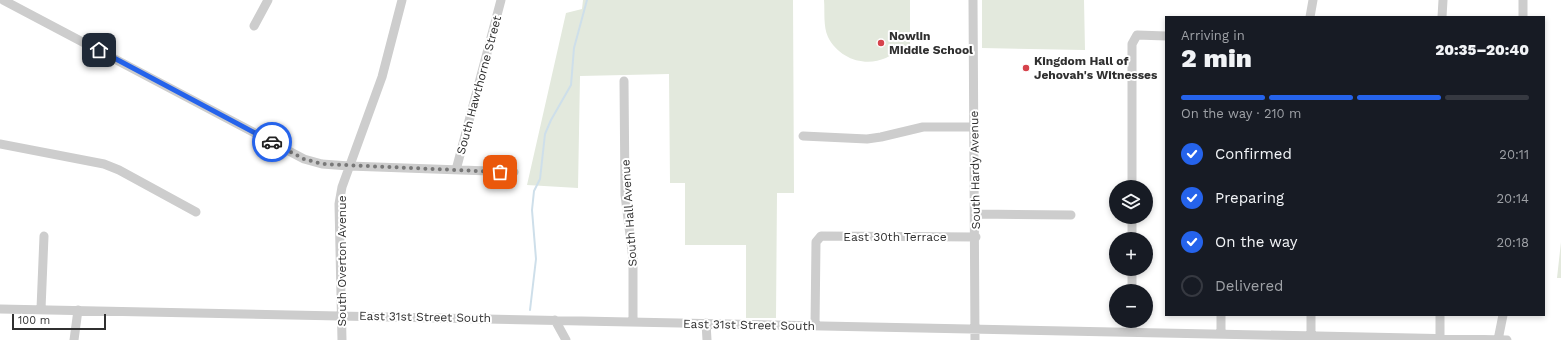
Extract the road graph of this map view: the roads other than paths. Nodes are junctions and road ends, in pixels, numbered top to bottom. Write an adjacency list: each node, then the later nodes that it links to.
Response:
1 (3, 0): 18 (street)
2 (402, 0): 18 (street, South Overton Avenue)
3 (501, 0): 19 (street, South Hawthorne Street)
4 (973, 0): 15 (street, South Hardy Avenue)
5 (1313, 0): 9 (street)
6 (1443, 0): 10 (street)
7 (1523, 0): 11 (street)
8 (265, 1): 12 (street)
9 (1310, 16)
10 (1442, 16)
11 (1524, 16)
12 (254, 26)
13 (1165, 36): 21 (street)
14 (624, 81): 36 (street, South Hall Avenue)
15 (974, 127): 16 (street); 23 (street, South Hardy Avenue)
16 (803, 136)
17 (0, 144): 22 (street)
18 (349, 166): 19 (street); 30 (street, South Overton Avenue)
19 (456, 170): 20 (street)
20 (514, 172)
21 (1132, 180)
22 (196, 212)
23 (976, 214): 24 (street); 26 (street, South Hardy Avenue)
24 (1071, 215)
25 (44, 236): 28 (street)
26 (976, 237): 38 (street, East 30th Terrace); 40 (street, South Hardy Avenue)
27 (0, 309): 28 (street, East 31st Street South)
28 (41, 309): 29 (street, East 31st Street South)
29 (78, 310): 30 (street, East 31st Street South); 45 (street)
30 (341, 316): 35 (street, East 31st Street South); 46 (street, South Overton Avenue)
31 (1221, 316): 42 (street)
32 (1311, 316): 43 (street)
33 (1440, 316): 44 (street)
34 (1504, 316): 50 (street)
35 (555, 320): 36 (street, East 31st Street South); 47 (street)
36 (633, 322): 37 (street, East 31st Street South)
37 (706, 323): 38 (street, East 31st Street South); 48 (street)
38 (815, 326): 40 (street, East 31st Street South)
39 (1132, 328): 41 (street)
40 (975, 329): 41 (street, East 31st Street South); 49 (street, South Hardy Avenue)
41 (1132, 332): 42 (street, East 31st Street South)
42 (1221, 334): 43 (street, East 31st Street South)
43 (1312, 338): 44 (street, East 31st Street South)
44 (1440, 338): 50 (street, East 31st Street South)
45 (74, 340)
46 (342, 340)
47 (566, 340)
48 (707, 340)
49 (975, 340)
50 (1498, 340): 51 (street, East 31st Street South)
51 (1507, 340)

